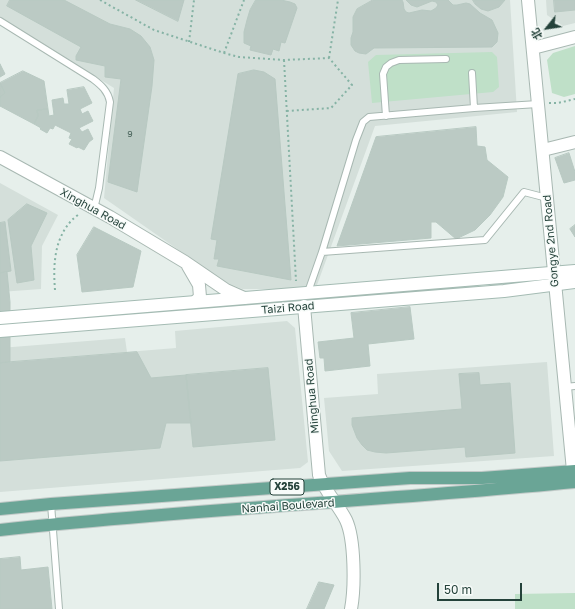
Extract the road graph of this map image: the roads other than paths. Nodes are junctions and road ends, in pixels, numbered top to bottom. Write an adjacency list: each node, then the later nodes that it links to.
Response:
1 (528, 0): 4 (street, Gongye 2nd Road)
2 (0, 21): 14 (lane)
3 (575, 37): 4 (street)
4 (533, 48): 7 (street, Gongye 2nd Road)
5 (446, 59): 9 (lane)
6 (472, 73): 8 (lane)
7 (538, 104): 8 (lane); 11 (street, Gongye 2nd Road)
8 (474, 108): 9 (lane)
9 (386, 116): 15 (lane)
10 (575, 142): 11 (street)
11 (543, 150): 13 (street, Gongye 2nd Road)
12 (0, 157): 14 (street, Xinghua Road)
13 (547, 198): 15 (lane); 18 (street, Gongye 2nd Road)
14 (90, 207): 16 (street, Xinghua Road)
15 (322, 252): 20 (lane)
16 (185, 262): 21 (street, Xinghua Road); 22 (street, Xinghua Road)
17 (575, 271): 18 (street, Taizi Road)
18 (555, 278): 19 (street, Taizi Road); 20 (street, Taizi Road); 23 (street, Taizi Road); 26 (street, Gongye 2nd Road)
19 (575, 282)
20 (308, 292): 21 (street, Taizi Road)
21 (244, 298): 22 (street, Taizi Road)
22 (196, 301): 24 (street, Taizi Road)
23 (304, 306): 25 (street, Taizi Road); 28 (street, Minghua Road)
24 (0, 318)
25 (0, 331)
26 (570, 387): 27 (street, Gongye 2nd Road)
27 (574, 476): 28 (main road, Nanhai Boulevard / X256); 29 (main road, Nanhai Boulevard / X256)
28 (322, 485): 29 (street); 30 (main road, Nanhai Boulevard / X256)
29 (334, 502): 32 (main road, Nanhai Boulevard / X256); 35 (street)
30 (51, 504): 31 (main road, Nanhai Boulevard / X256); 32 (lane)
31 (0, 509)
32 (52, 524): 33 (main road, Nanhai Boulevard / X256); 34 (lane)
33 (0, 530)
34 (58, 609)
35 (351, 609)

